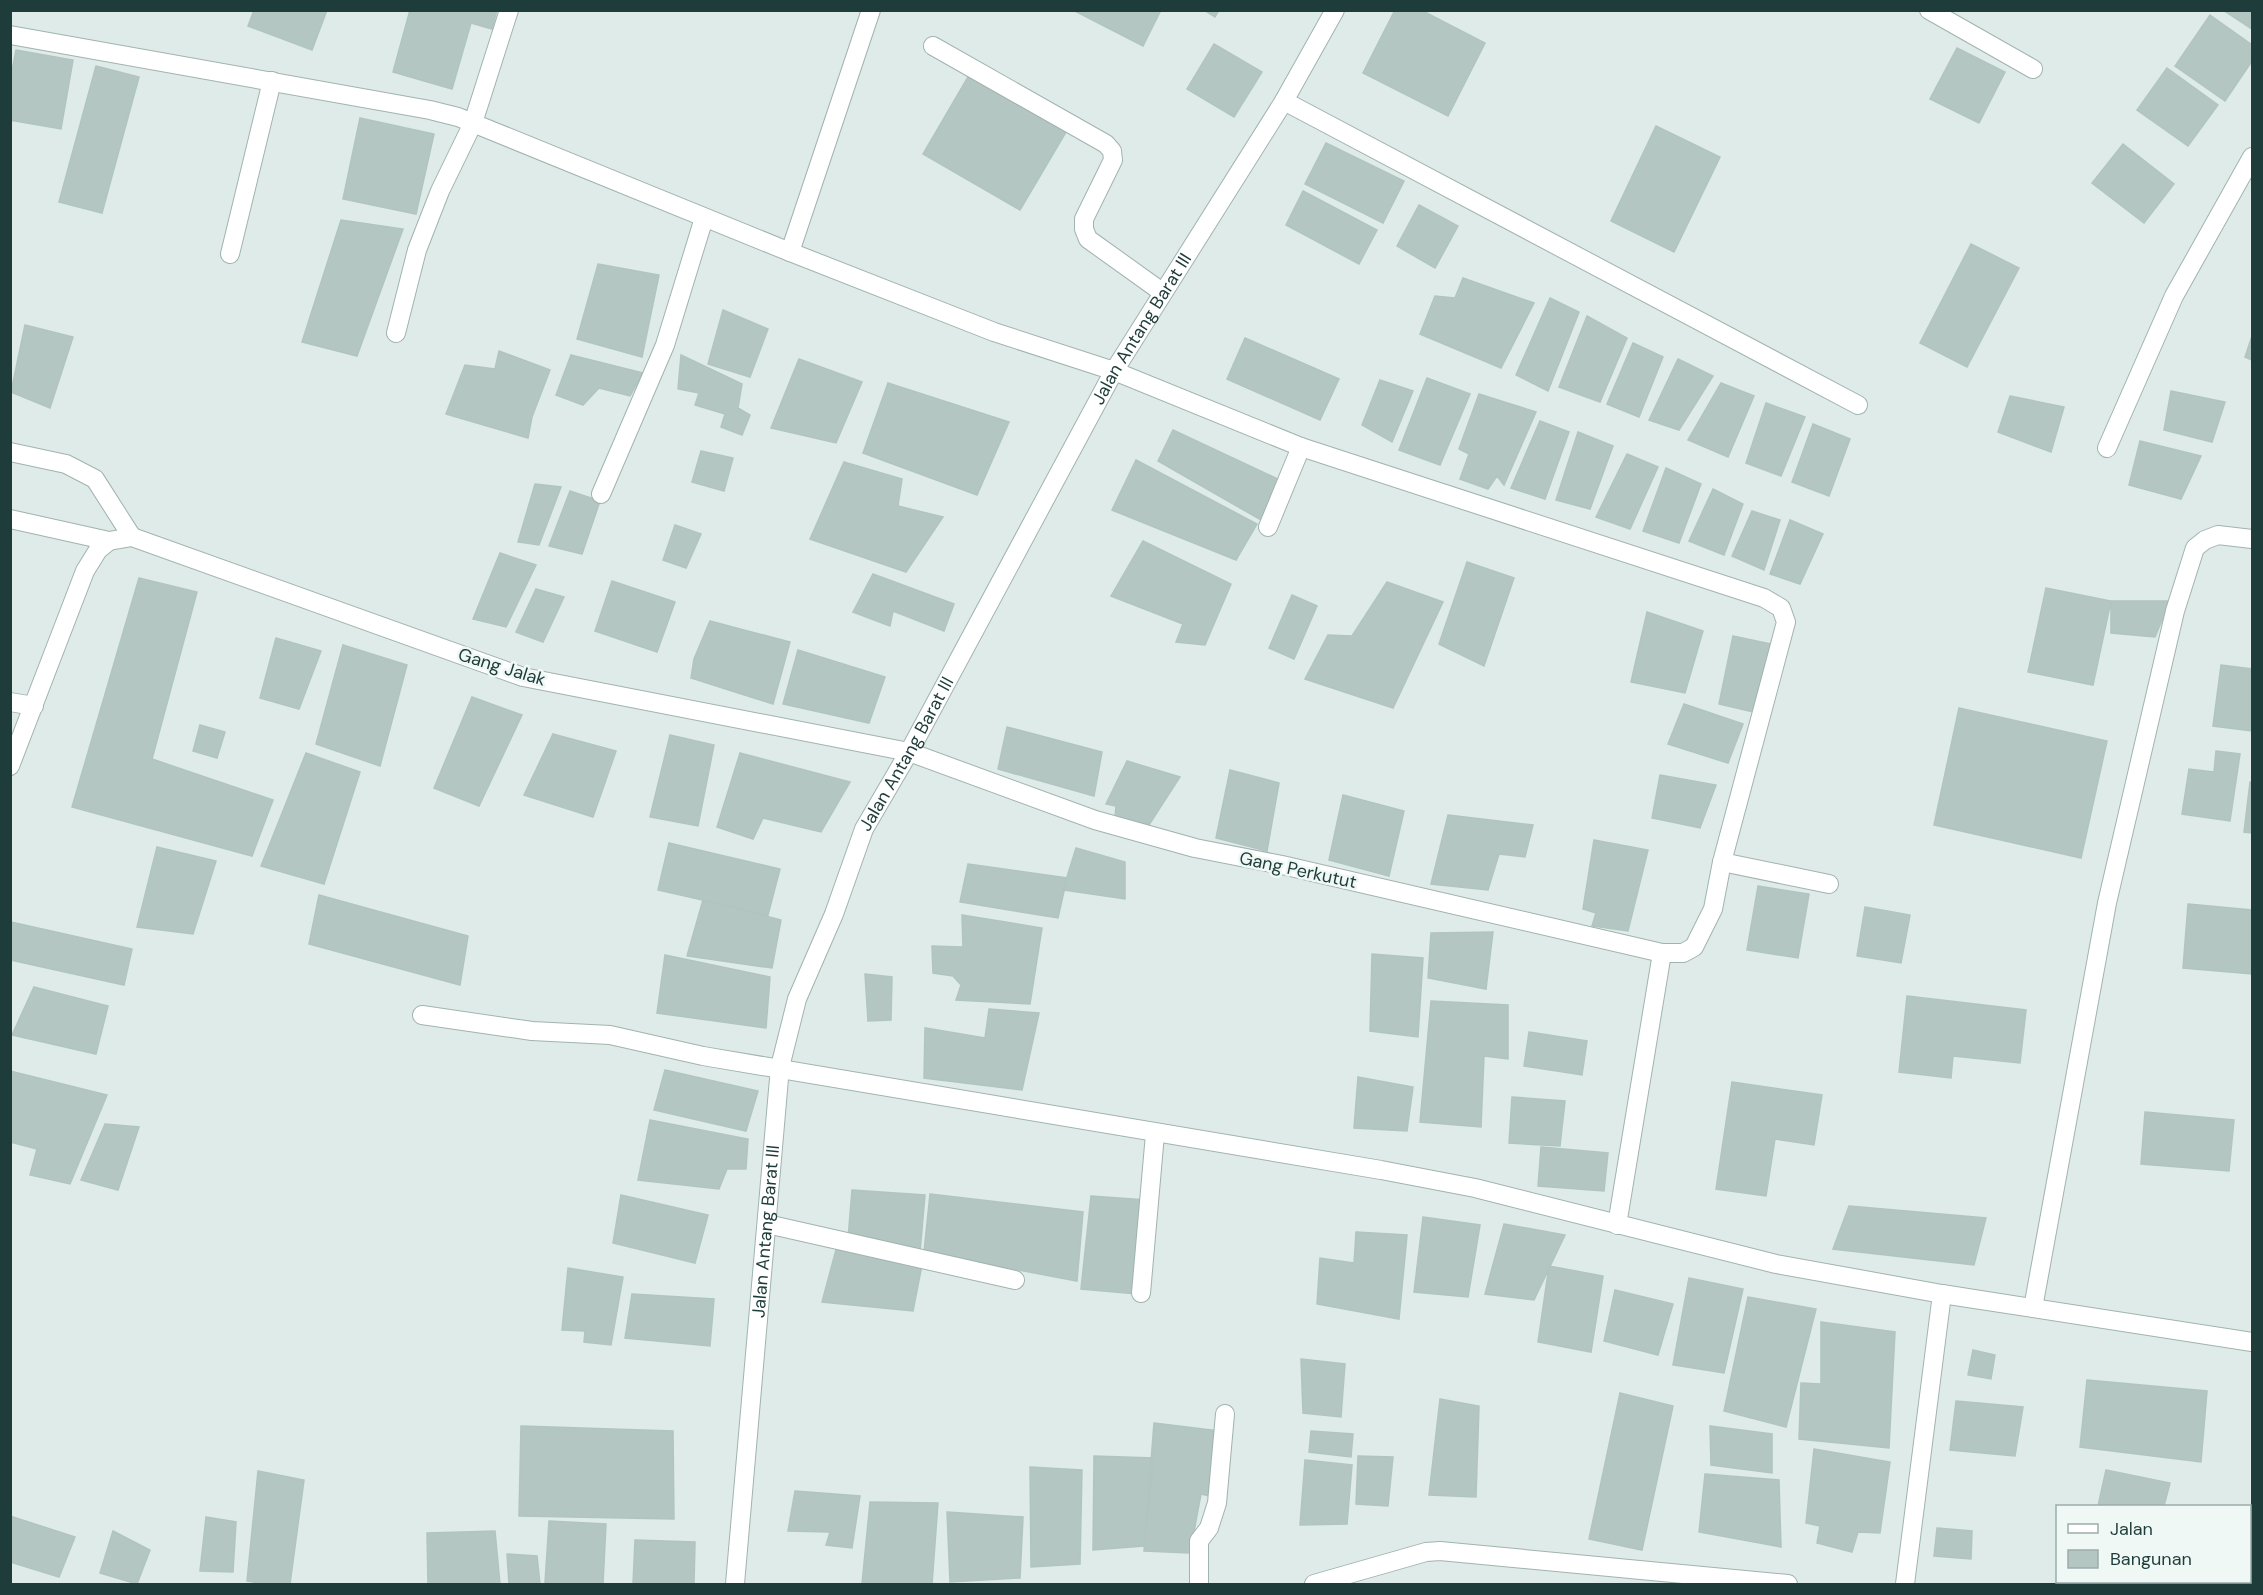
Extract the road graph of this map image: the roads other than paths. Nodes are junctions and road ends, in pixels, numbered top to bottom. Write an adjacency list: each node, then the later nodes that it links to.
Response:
1 (509, 10): 10 (street)
2 (871, 10): 13 (street)
3 (1929, 10): 7 (street)
4 (1333, 11): 9 (street, Jalan Antang Barat III)
5 (10, 35): 8 (street)
6 (933, 46): 15 (street)
7 (2033, 69)
8 (272, 81): 10 (street); 14 (street)
9 (1284, 101): 15 (street, Jalan Antang Barat III); 18 (street)
10 (473, 123): 12 (street); 16 (street)
11 (2253, 157): 20 (street)
12 (704, 218): 13 (street); 22 (street)
13 (790, 252): 17 (street)
14 (230, 254)
15 (1162, 292): 17 (street, Jalan Antang Barat III)
16 (396, 333)
17 (1114, 371): 19 (street); 30 (street, Jalan Antang Barat III)
18 (1858, 405)
19 (1300, 447): 24 (street); 32 (street)
20 (2107, 448)
21 (10, 452): 25 (street)
22 (601, 494)
23 (10, 519): 27 (street)
24 (1268, 527)
25 (132, 537): 27 (street, Gang Jalak); 30 (street, Gang Jalak)
26 (2253, 539): 43 (street)
27 (109, 541): 29 (street)
28 (10, 702): 29 (street)
29 (34, 706): 31 (street)
30 (909, 752): 34 (street, Gang Perkutut); 36 (street, Jalan Antang Barat III)
31 (10, 766)
32 (1722, 862): 33 (street); 34 (street, Gang Perkutut)
33 (1829, 884)
34 (1662, 953): 39 (street)
35 (422, 1015): 36 (street)
36 (780, 1067): 37 (street); 38 (street, Jalan Antang Barat III)
37 (1155, 1134): 39 (street); 41 (street)
38 (768, 1224): 40 (street); 46 (street, Jalan Antang Barat III)
39 (1617, 1225): 42 (street)
40 (1015, 1280)
41 (1141, 1293)
42 (1942, 1294): 43 (street); 50 (street)
43 (2032, 1308): 44 (street)
44 (2253, 1342)
45 (1225, 1414): 47 (street)
46 (735, 1584)
47 (1199, 1584)
48 (1314, 1584): 49 (street)
49 (1788, 1584)
50 (1905, 1584)

